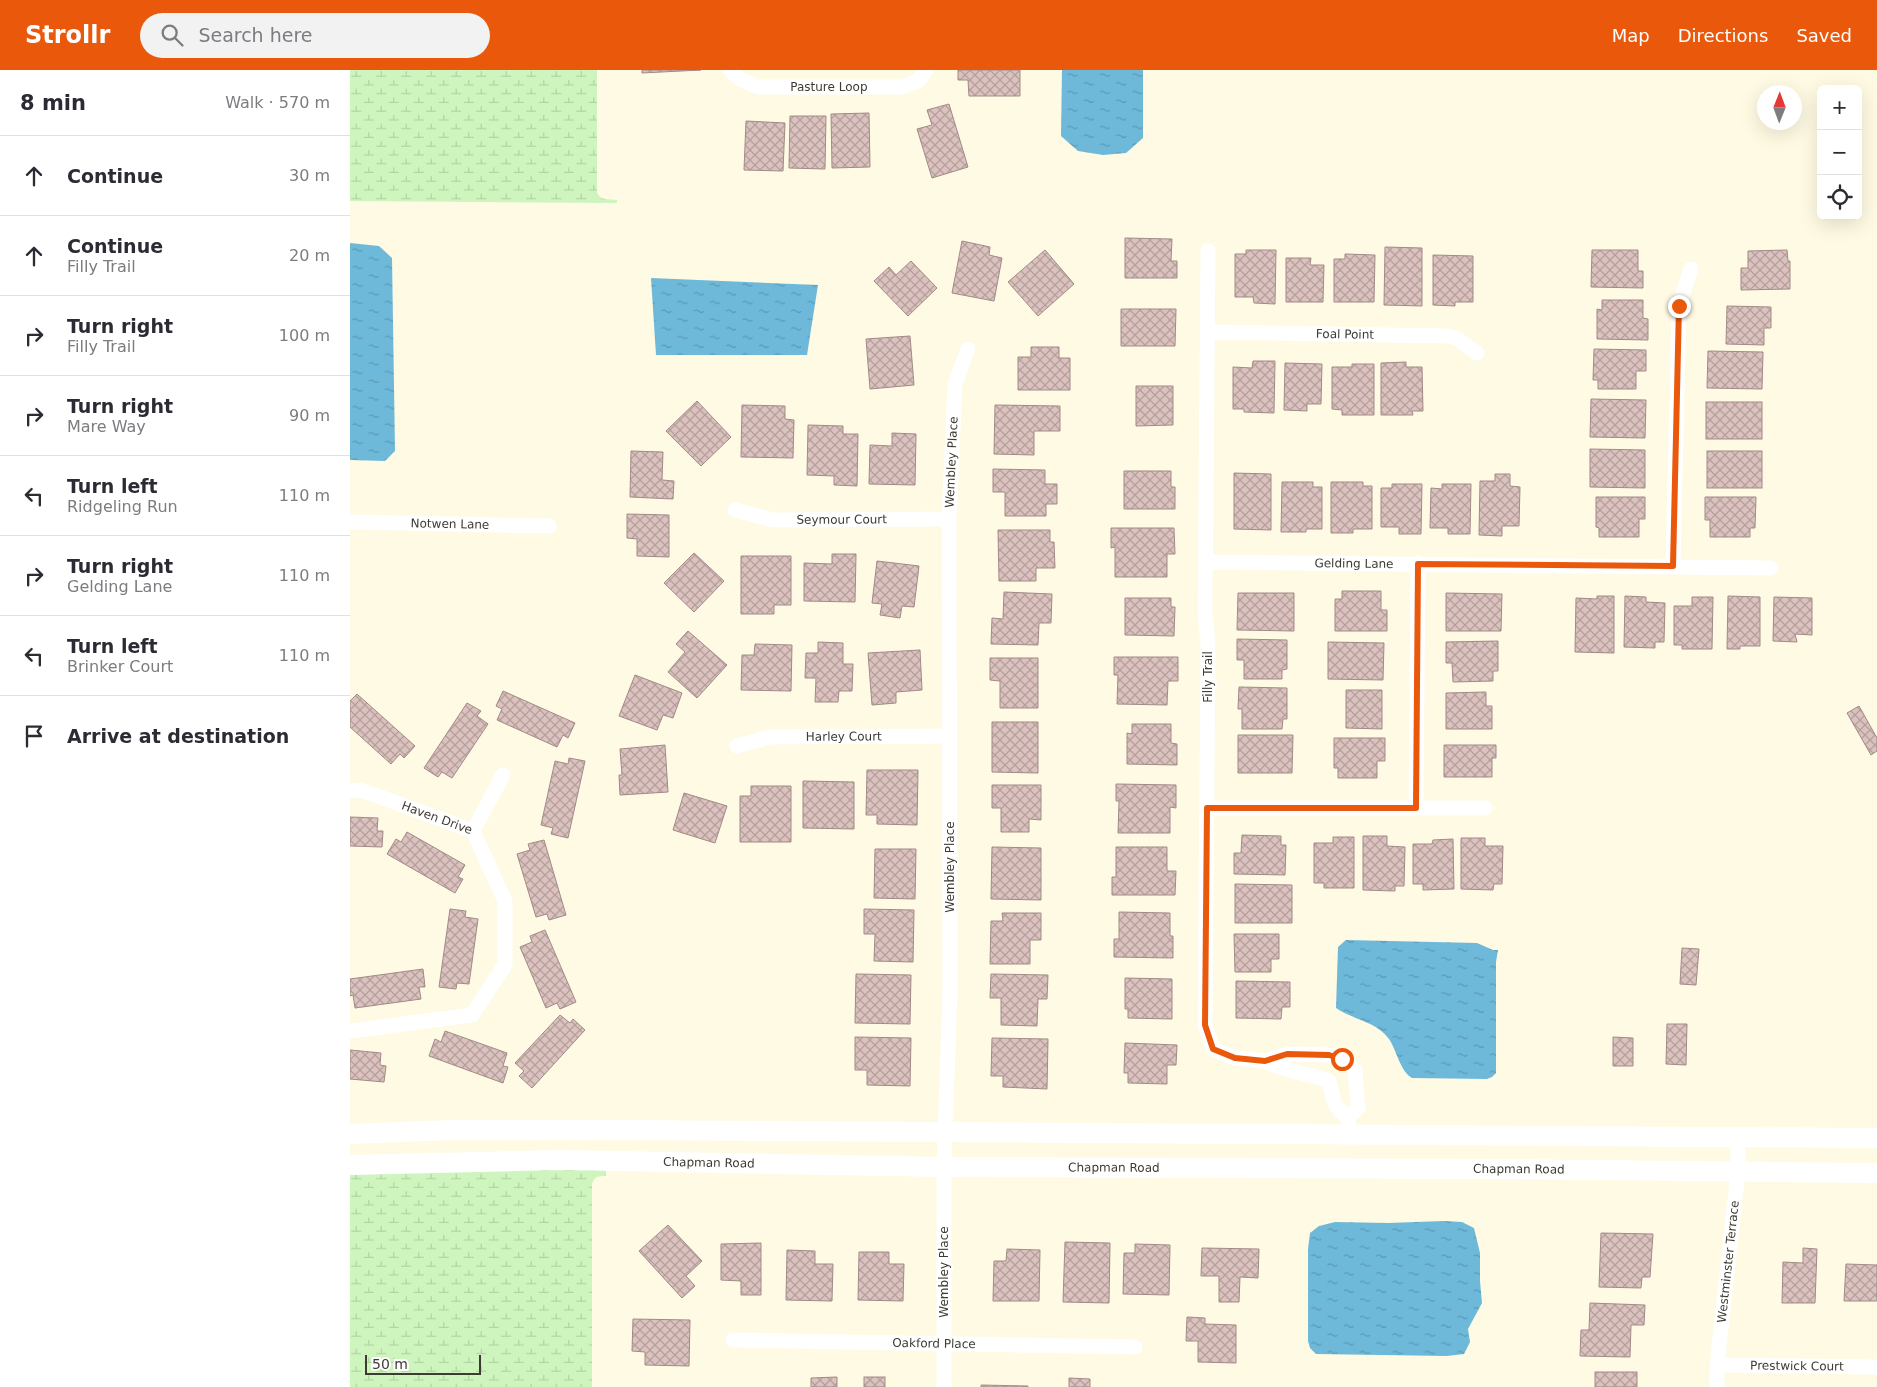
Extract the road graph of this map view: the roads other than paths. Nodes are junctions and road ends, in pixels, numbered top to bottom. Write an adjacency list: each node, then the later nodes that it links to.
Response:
1 (730, 70): 2 (street, Pasture Loop)
2 (926, 70)
3 (1208, 251): 5 (street, Filly Trail)
4 (1691, 269): 14 (street)
5 (1207, 332): 7 (street, Foal Point); 12 (street, Filly Trail)
6 (968, 349): 9 (street, Wembley Place)
7 (1477, 353)
8 (735, 510): 9 (street, Seymour Court)
9 (949, 519): 16 (street, Wembley Place)
10 (350, 522): 11 (street, Notwen Lane)
11 (549, 526)
12 (1206, 562): 13 (street, Gelding Lane); 20 (street, Filly Trail)
13 (1418, 564): 14 (street, Gelding Lane); 21 (street)
14 (1673, 566): 15 (street, Gelding Lane)
15 (1772, 568)
16 (950, 736): 17 (street, Harley Court); 29 (street, Wembley Place)
17 (737, 746)
18 (503, 775): 23 (street)
19 (350, 791): 23 (street, Haven Drive)
20 (1207, 808): 21 (street); 25 (street, Filly Trail)
21 (1416, 808): 22 (street)
22 (1485, 808)
23 (473, 831): 24 (street, Haven Drive)
24 (350, 1030)
25 (1265, 1061): 26 (street); 27 (street)
26 (1355, 1070): 27 (street); 28 (street)
27 (1329, 1081): 28 (street)
28 (1349, 1126): 29 (street); 31 (street)
29 (945, 1133): 30 (street); 34 (street, Wembley Place)
30 (350, 1134)
31 (1738, 1137): 32 (street); 35 (street, Westminster Terrace)
32 (1877, 1138)
33 (350, 1165): 34 (street, Chapman Road)
34 (944, 1167): 35 (street, Chapman Road); 38 (street, Wembley Place)
35 (1738, 1172): 36 (street, Chapman Road); 40 (street, Westminster Terrace)
36 (1877, 1174)
37 (733, 1340): 38 (street, Oakford Place)
38 (944, 1343): 39 (street, Oakford Place); 42 (street, Wembley Place)
39 (1135, 1347)
40 (1717, 1365): 41 (street, Prestwick Court); 43 (street, Westminster Terrace)
41 (1877, 1367)
42 (944, 1387)
43 (1717, 1387)

